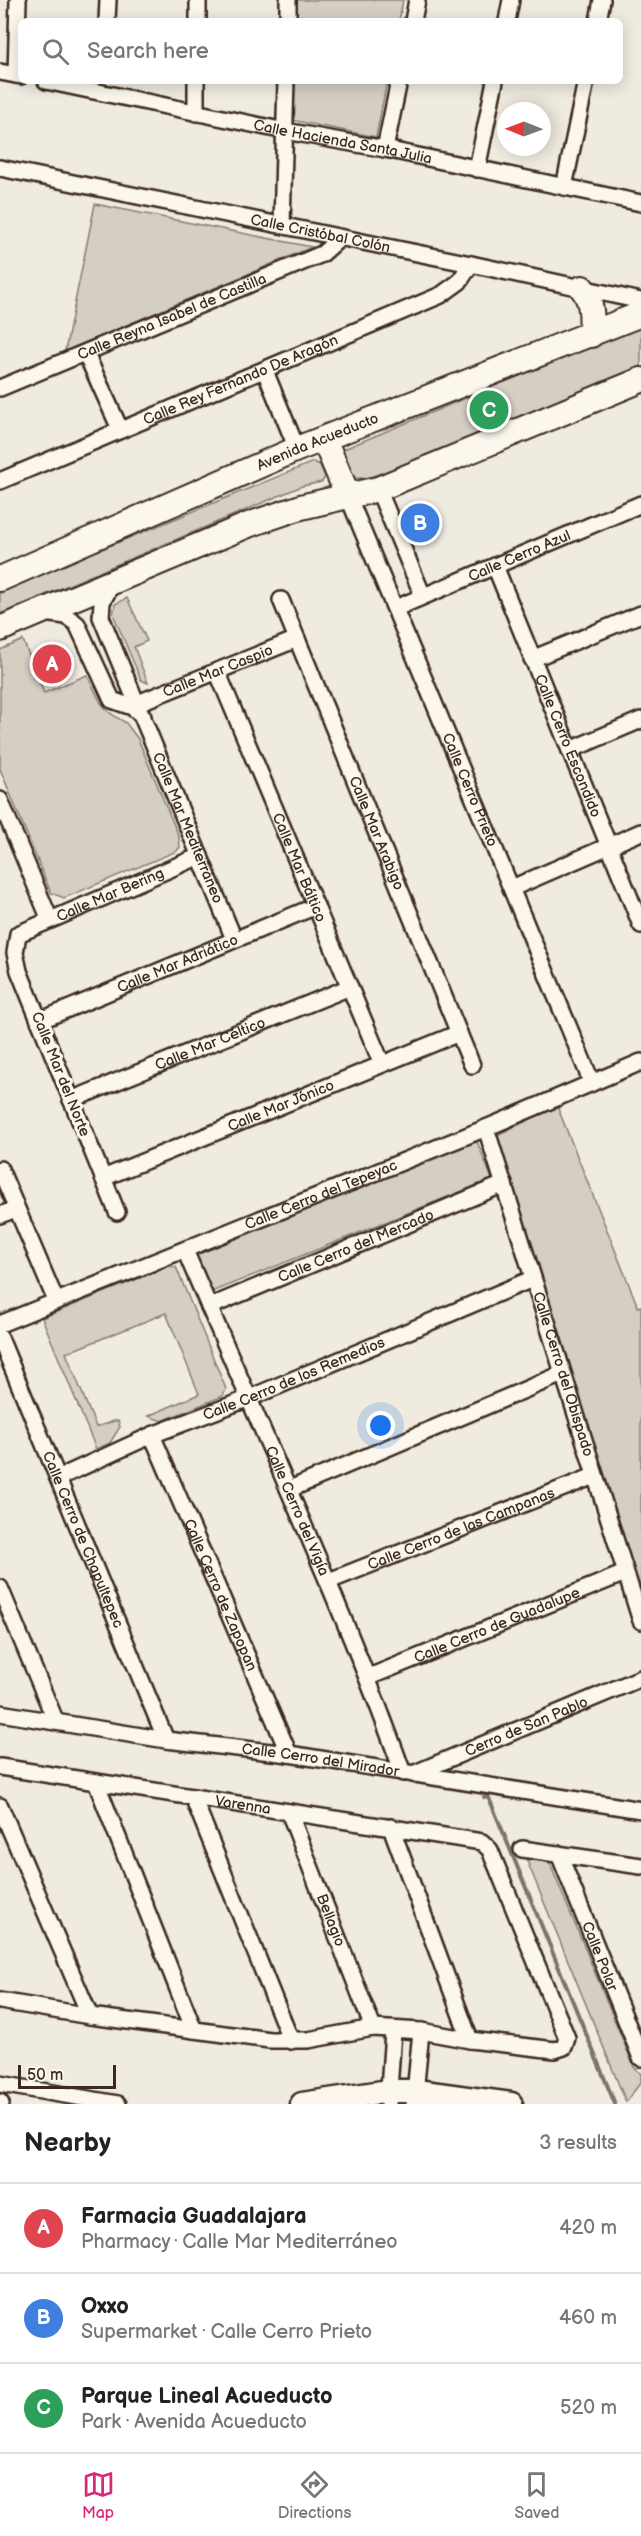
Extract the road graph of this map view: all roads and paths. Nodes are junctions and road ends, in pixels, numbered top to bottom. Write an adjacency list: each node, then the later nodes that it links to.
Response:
1 (18, 0): 8 (street)
2 (108, 0): 9 (street)
3 (198, 0): 10 (street)
4 (288, 0): 11 (street)
5 (417, 0): 12 (street)
6 (511, 0): 13 (street)
7 (602, 0): 14 (street)
8 (18, 18)
9 (107, 18)
10 (198, 18)
11 (288, 18)
12 (414, 18)
13 (508, 18)
14 (599, 18)
15 (0, 72): 16 (street)
16 (18, 75)
17 (76, 84): 23 (street, Calle Hacienda Santa Julia)
18 (196, 84): 24 (street)
19 (286, 84): 25 (street)
20 (398, 84): 26 (street)
21 (494, 84): 28 (street)
22 (585, 84): 29 (street)
23 (106, 87): 24 (street, Calle Hacienda Santa Julia)
24 (196, 113): 25 (street, Calle Hacienda Santa Julia)
25 (285, 132): 26 (street, Calle Hacienda Santa Julia); 31 (street)
26 (385, 148): 28 (street, Calle Hacienda Santa Julia)
27 (0, 168): 31 (street, Calle Cristóbal Colón)
28 (477, 169): 29 (street, Calle Hacienda Santa Julia)
29 (564, 187): 30 (street, Calle Hacienda Santa Julia)
30 (641, 203)
31 (282, 225): 32 (street, Calle Cristóbal Colón)
32 (340, 238): 33 (street, Calle Cristóbal Colón); 38 (street, Calle Reyna Isabel de Castilla)
33 (471, 264): 34 (street, Calle Cristóbal Colón); 39 (street, Calle Rey Fernando De Aragón)
34 (582, 288): 35 (street, Calle Cristóbal Colón); 37 (main road)
35 (641, 301)
36 (641, 314): 37 (main road, Avenida Acueducto)
37 (591, 335): 43 (main road, Avenida Acueducto)
38 (86, 354): 41 (street, Calle Reyna Isabel de Castilla); 42 (street)
39 (265, 371): 42 (street, Calle Rey Fernando De Aragón); 44 (street)
40 (641, 380): 46 (main road)
41 (0, 388)
42 (120, 429): 45 (street, Calle Rey Fernando De Aragón)
43 (324, 439): 44 (main road, Avenida Acueducto); 47 (main road)
44 (297, 449): 50 (main road, Avenida Acueducto)
45 (0, 481)
46 (378, 489): 47 (main road); 52 (street)
47 (348, 496): 51 (main road); 54 (street, Calle Cerro Prieto)
48 (641, 504): 49 (street, Calle Cerro Azul)
49 (495, 566): 52 (street, Calle Cerro Azul); 61 (street, Calle Cerro Escondido)
50 (0, 579)
51 (114, 581): 55 (main road); 58 (street, Calle Mar Mediterráneo)
52 (423, 596): 54 (street, Calle Cerro Azul)
53 (281, 600): 59 (street, Calle Mar Arabigo)
54 (396, 608): 70 (street, Calle Cerro Prieto)
55 (37, 613): 57 (main road); 60 (street)
56 (641, 614): 61 (street)
57 (0, 629)
58 (108, 634): 60 (street); 63 (street, Calle Mar Mediterráneo)
59 (297, 639): 62 (street, Calle Mar Caspio); 78 (street, Calle Mar Arabigo)
60 (86, 643): 63 (street)
61 (532, 659): 65 (street, Calle Cerro Escondido)
62 (217, 671): 63 (street, Calle Mar Caspio); 71 (street, Calle Mar Báltico)
63 (141, 709): 69 (street, Calle Mar Mediterráneo)
64 (641, 720): 65 (street)
65 (570, 750): 68 (street, Calle Cerro Escondido)
66 (0, 800): 72 (street)
67 (641, 832): 68 (street)
68 (610, 845): 70 (street); 73 (street, Calle Cerro Escondido)
69 (200, 856): 72 (street, Calle Mar Bering); 75 (street, Calle Mar Mediterráneo)
70 (512, 888): 82 (street, Calle Cerro Prieto)
71 (316, 906): 75 (street, Calle Mar Adriático); 76 (street, Calle Mar Báltico)
72 (50, 920): 74 (street, Calle Mar Bering)
73 (641, 925)
74 (18, 934): 77 (street, Calle Mar del Norte)
75 (234, 939): 77 (street, Calle Mar Adriático)
76 (350, 987): 80 (street, Calle Mar Báltico); 83 (street, Calle Mar Céltico)
77 (39, 1021): 83 (street, Calle Mar del Norte)
78 (459, 1033): 80 (street, Calle Mar Jónico); 81 (street, Calle Mar Arabigo)
79 (641, 1062): 82 (street, Calle Cerro del Tepeyac)
80 (382, 1064): 86 (street, Calle Mar Jónico)
81 (472, 1065)
82 (592, 1083): 84 (street, Calle Cerro del Tepeyac)
83 (71, 1100): 86 (street, Calle Mar del Norte)
84 (486, 1128): 87 (street, Calle Cerro del Obispado); 91 (street, Calle Cerro del Tepeyac)
85 (0, 1169): 88 (street)
86 (103, 1178): 89 (street, Calle Mar del Norte)
87 (504, 1184): 92 (street, Calle Cerro del Obispado); 94 (street, Calle Cerro del Mercado)
88 (16, 1209): 90 (street); 93 (street)
89 (117, 1212)
90 (0, 1215)
91 (184, 1250): 93 (street, Calle Cerro del Tepeyac); 94 (street, Calle Cerro del Vigía)
92 (532, 1279): 97 (street, Calle Cerro del Obispado); 98 (street, Calle Cerro de los Remedios)
93 (56, 1301): 95 (street, Calle Cerro del Tepeyac)
94 (209, 1307): 98 (street, Calle Cerro del Vigía)
95 (0, 1324)
96 (0, 1338): 101 (street, Calle Cerro de Chapultepec)
97 (562, 1374): 100 (street, Calle Cerro del Obispado); 102 (street)
98 (247, 1398): 99 (street, Calle Cerro de los Remedios); 102 (street, Calle Cerro del Vigía)
99 (152, 1435): 101 (street, Calle Cerro de los Remedios); 112 (street, Calle Cerro de Zapopan)
100 (594, 1476): 103 (street, Calle Cerro del Obispado); 104 (street, Calle Cerro de las Campanas)
101 (58, 1478): 111 (street, Calle Cerro de Chapultepec)
102 (290, 1489): 104 (street, Calle Cerro del Vigía)
103 (625, 1573): 106 (street, Calle Cerro del Obispado); 107 (street, Calle Cerro de Guadalupe)
104 (329, 1581): 107 (street, Calle Cerro del Vigía)
105 (0, 1588): 110 (street)
106 (641, 1621)
107 (369, 1677): 114 (street, Calle Cerro del Vigía)
108 (641, 1678): 114 (street, Cerro de San Pablo)
109 (0, 1713): 110 (street, Calle Cerro del Mirador)
110 (57, 1722): 111 (street, Calle Cerro del Mirador)
111 (166, 1740): 112 (street, Calle Cerro del Mirador)
112 (289, 1754): 114 (street, Calle Cerro del Mirador)
113 (0, 1767): 115 (street, Varenna)
114 (408, 1773): 118 (street, Calle Cerro del Mirador)
115 (96, 1782): 116 (street, Varenna); 127 (street)
116 (193, 1797): 119 (street, Varenna); 131 (street)
117 (0, 1806): 125 (street)
118 (641, 1810)
119 (289, 1812): 120 (street, Varenna); 126 (street, Bellagio)
120 (391, 1827): 130 (street); 130 (street, Varenna)
121 (522, 1848): 122 (street)
122 (559, 1854): 123 (street); 132 (street, Calle Polar)
123 (641, 1866)
124 (0, 2001): 125 (street)
125 (90, 2016): 127 (street)
126 (373, 2028): 128 (street); 131 (street)
127 (194, 2030): 131 (street)
128 (393, 2031): 129 (street); 135 (street)
129 (421, 2031): 130 (street); 134 (street)
130 (470, 2040)
131 (291, 2041)
132 (641, 2058)
133 (0, 2084): 136 (street)
134 (415, 2097): 135 (street); 138 (street)
135 (388, 2098): 137 (street)
136 (112, 2104)
137 (302, 2104)
138 (510, 2104)

